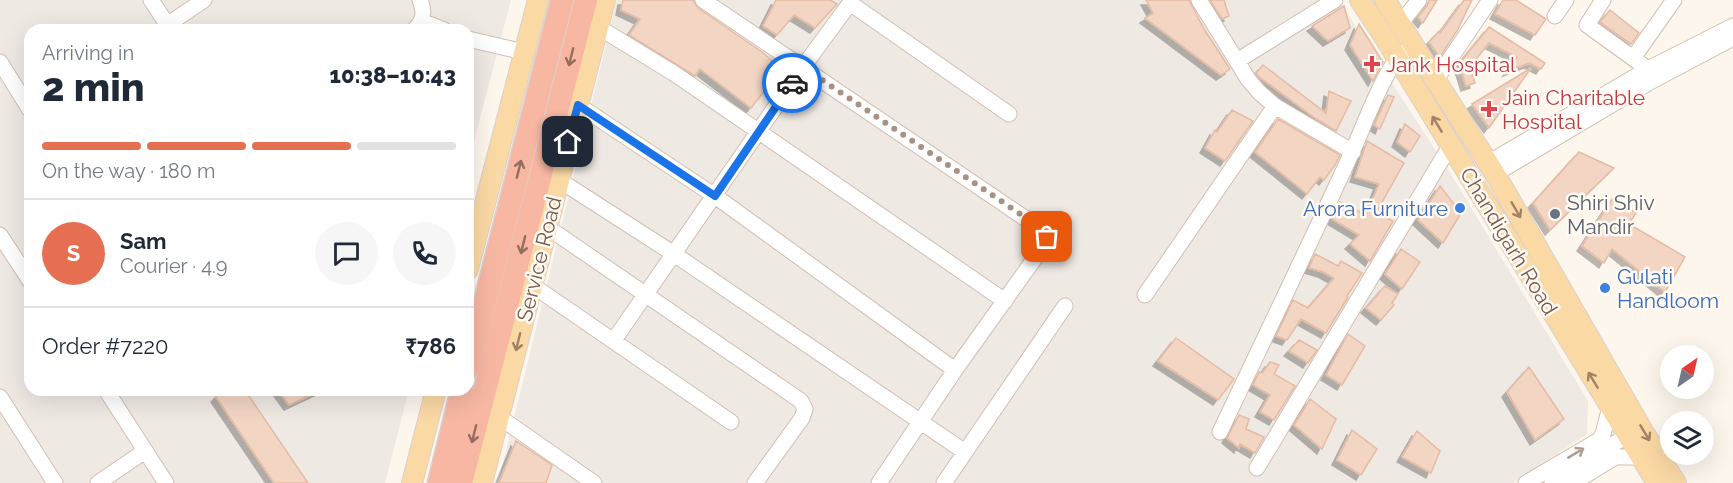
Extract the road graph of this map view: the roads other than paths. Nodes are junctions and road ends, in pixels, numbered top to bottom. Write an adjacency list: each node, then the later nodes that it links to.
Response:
1 (151, 0): 20 (street)
2 (204, 0): 21 (street)
3 (420, 0): 22 (street)
4 (538, 0): 29 (main road)
5 (562, 0): 58 (highway, one-way to 5)
6 (586, 0): 79 (highway, one-way to 79)
7 (605, 0): 25 (main road, Service Road)
8 (703, 0): 34 (street)
9 (1199, 0): 32 (street)
10 (1335, 0): 32 (street)
11 (1360, 0): 30 (main road, Chandigarh Road)
12 (1385, 0): 23 (main road, Chandigarh Road)
13 (1419, 0): 23 (street)
14 (1490, 0): 36 (street)
15 (1566, 0): 19 (street)
16 (1603, 0): 31 (street)
17 (1674, 0): 31 (street)
18 (849, 1): 34 (street); 40 (street)
19 (1555, 16)
20 (167, 24)
21 (173, 24)
22 (419, 24)
23 (1400, 24): 28 (main road, Chandigarh Road)
24 (1733, 26): 35 (street)
25 (598, 27): 38 (main road, Service Road); 41 (street)
26 (1733, 38): 44 (street)
27 (474, 40): 29 (street)
28 (1412, 44): 30 (street); 36 (main road, Chandigarh Road)
29 (524, 52): 47 (main road)
30 (1397, 58): 42 (main road, Chandigarh Road, one-way to 30); 43 (street)
31 (1633, 58): 35 (street)
32 (1237, 61): 39 (street)
33 (0, 62): 37 (street)
34 (803, 67): 41 (street); 55 (street)
35 (1648, 69): 44 (street)
36 (1435, 81): 44 (main road, Chandigarh Road)
37 (24, 100)
38 (578, 105): 45 (main road, Service Road); 46 (street)
39 (1275, 106): 43 (street); 54 (street)
40 (1009, 114)
41 (759, 130): 46 (street); 55 (street)
42 (1450, 146): 64 (main road, Chandigarh Road, one-way to 42); 73 (street)
43 (1353, 152): 68 (street)
44 (1491, 168): 89 (main road, Chandigarh Road, one-way to 89)
45 (559, 180): 48 (main road, Service Road); 50 (street)
46 (715, 196): 50 (street); 59 (street)
47 (474, 227)
48 (547, 227): 52 (main road, Service Road); 53 (street)
49 (0, 235): 51 (street)
50 (674, 254): 53 (street); 67 (street)
51 (24, 269)
52 (532, 285): 57 (street); 65 (main road, Service Road, one-way to 65)
53 (646, 294): 57 (street); 82 (street)
54 (1145, 295)
55 (1005, 301): 59 (street)
56 (1065, 306): 71 (street)
57 (614, 340): 66 (street)
58 (474, 345)
59 (955, 370): 67 (street)
60 (110, 396): 70 (street)
61 (434, 396): 77 (main road)
62 (461, 396): 78 (highway)
63 (0, 397): 74 (street)
64 (1610, 407): 69 (main road, Chandigarh Road); 85 (street, one-way to 64)
65 (499, 417): 80 (main road, Service Road); 81 (street)
66 (731, 422)
67 (920, 423): 71 (street); 83 (street)
68 (1220, 432)
69 (1628, 435): 72 (main road, Chandigarh Road); 86 (street)
70 (145, 451): 75 (street); 76 (street)
71 (965, 452): 84 (street)
72 (1641, 457): 87 (street); 88 (main road, Chandigarh Road)
73 (1257, 468)
74 (55, 483)
75 (98, 483)
76 (166, 483)
77 (412, 483)
78 (439, 483)
79 (461, 483)
80 (482, 483)
81 (594, 483)
82 (755, 483)
83 (879, 483)
84 (944, 483)
85 (1526, 483)
86 (1552, 483)
87 (1573, 483)
88 (1657, 483)
89 (1676, 483)

